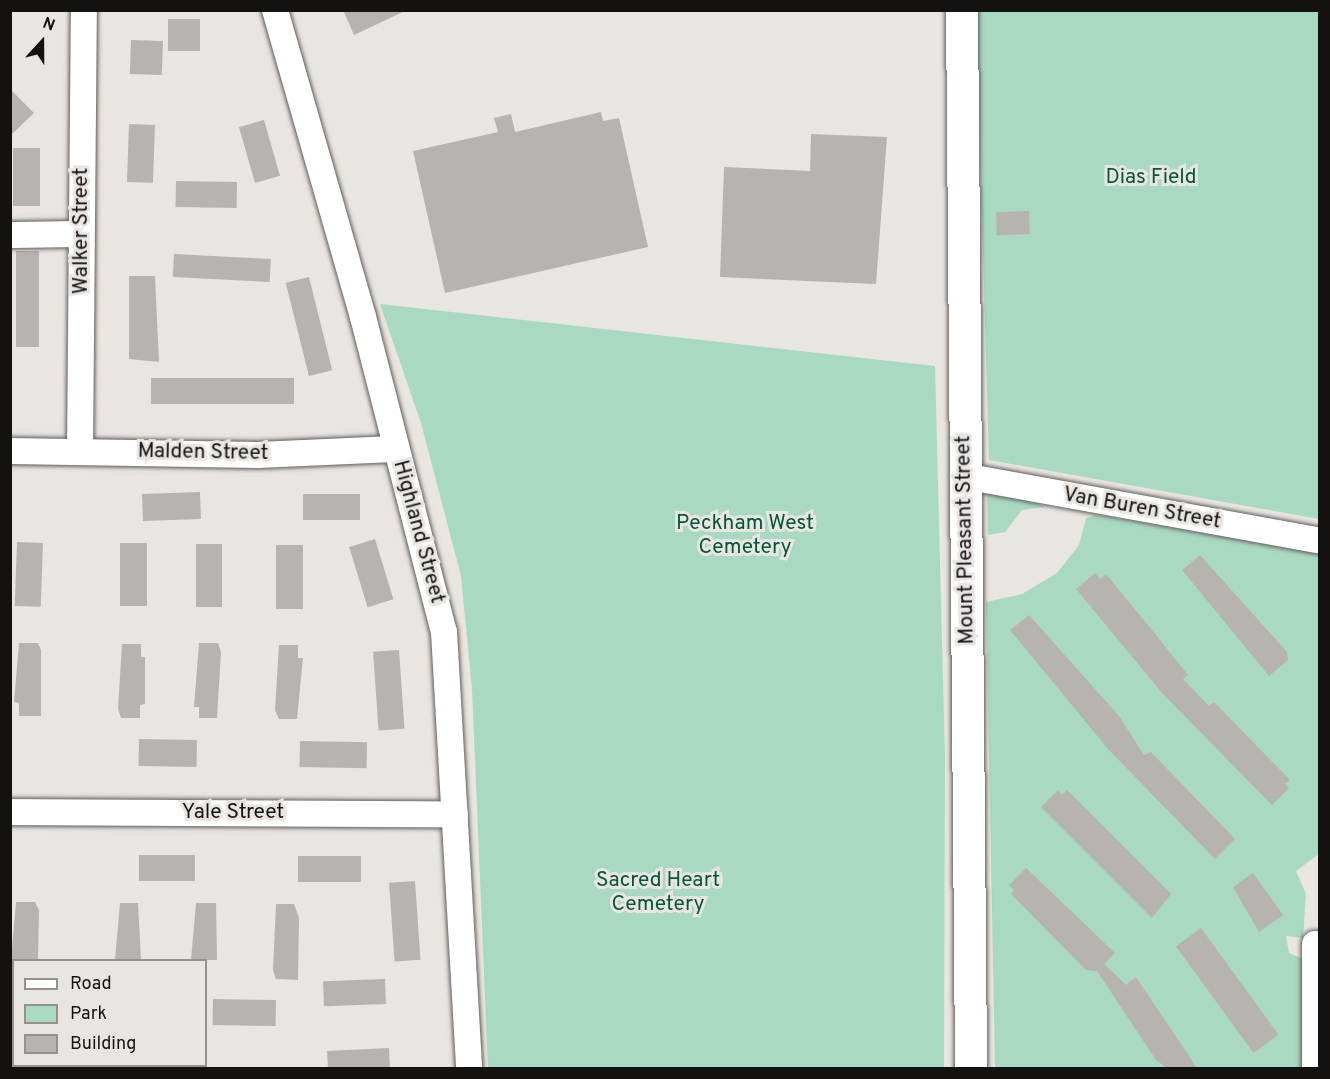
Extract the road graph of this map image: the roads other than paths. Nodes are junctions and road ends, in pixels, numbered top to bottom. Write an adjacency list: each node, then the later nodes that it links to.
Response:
1 (84, 10): 4 (street, Walker Street)
2 (275, 10): 6 (street, Highland Street)
3 (962, 10): 9 (main road, Mount Pleasant Street)
4 (81, 234): 5 (street); 8 (street, Walker Street)
5 (10, 235)
6 (394, 449): 8 (street, Malden Street); 12 (street, Highland Street)
7 (10, 451): 8 (street, Malden Street)
8 (80, 451)
9 (964, 476): 10 (street, Van Buren Street); 15 (main road, Mount Pleasant Street)
10 (1320, 541)
11 (10, 812): 12 (street, Yale Street)
12 (455, 814): 14 (street, Highland Street)
13 (1315, 944): 16 (street)
14 (469, 1068)
15 (971, 1068)
16 (1315, 1068)

